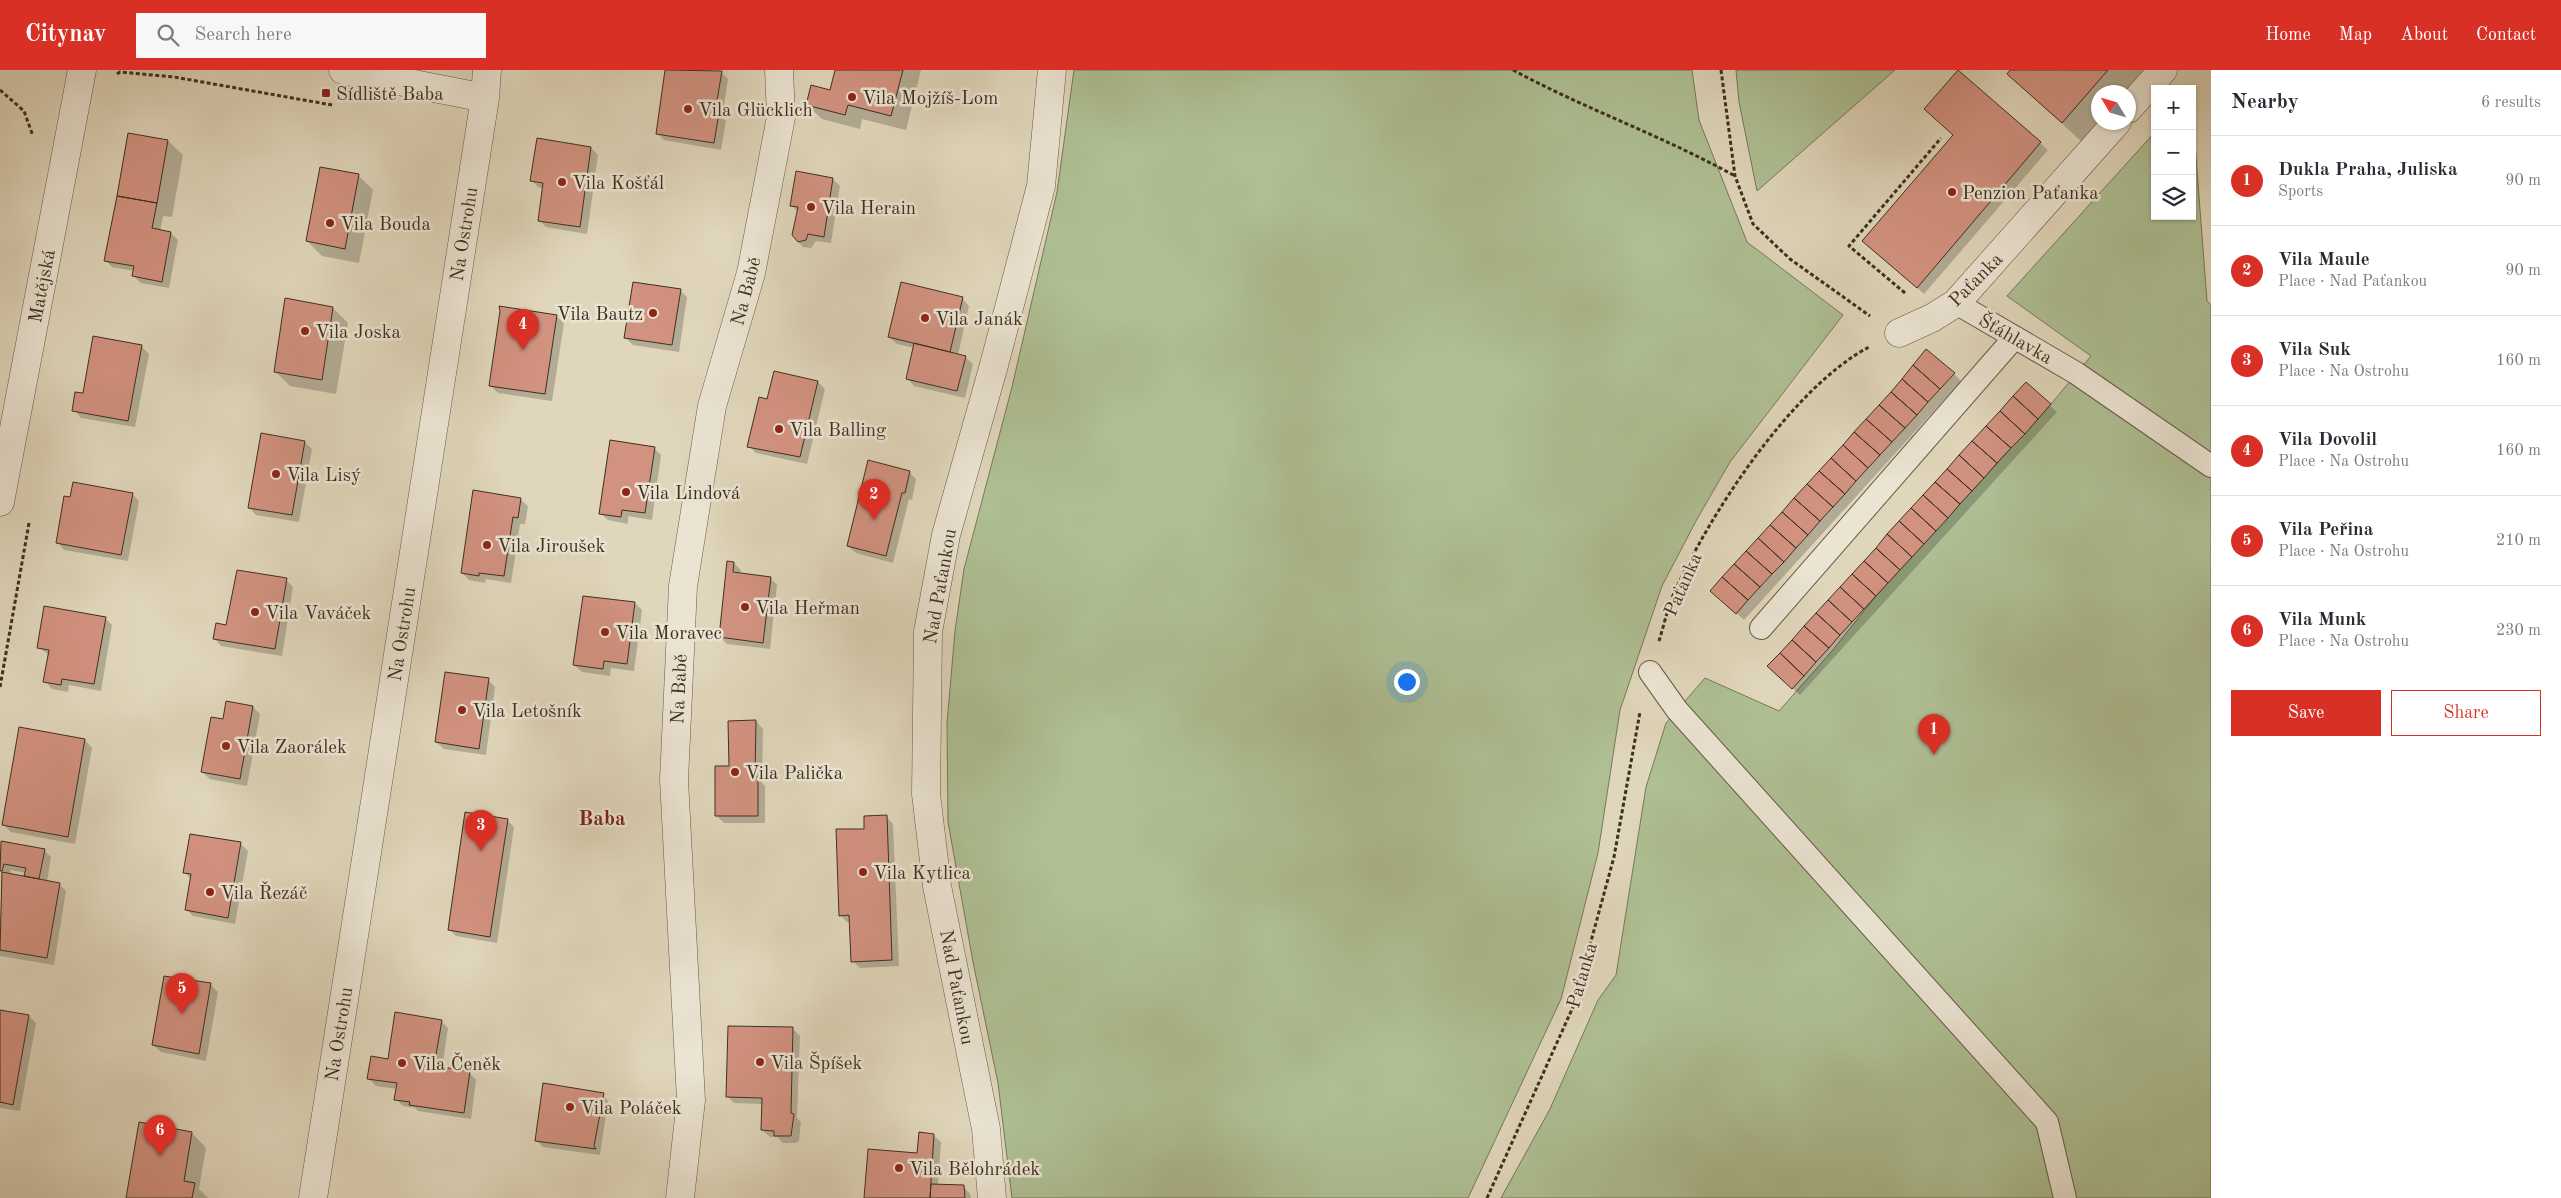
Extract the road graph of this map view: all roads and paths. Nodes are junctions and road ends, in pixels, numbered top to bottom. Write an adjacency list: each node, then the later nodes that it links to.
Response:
1 (82, 70): 23 (street, Matějská)
2 (343, 70): 11 (street)
3 (487, 70): 11 (street, Na Ostrohu)
4 (779, 70): 29 (street, Na Babě)
5 (1052, 70): 30 (street, Nad Paťankou)
6 (1513, 70): 17 (path)
7 (1721, 70): 17 (path)
8 (2163, 70): 12 (street)
9 (116, 77): 13 (path)
10 (0, 90): 16 (path)
11 (485, 98): 28 (street, Na Ostrohu)
12 (2136, 101)
13 (338, 106)
14 (2110, 130): 19 (street, Paťanka)
15 (1941, 138): 18 (path)
16 (35, 142)
17 (1735, 176): 20 (path)
18 (1910, 297)
19 (1956, 303): 20 (street, Paťanka); 21 (lane, Šťáhlavka)
20 (1899, 333): 26 (path, Paťanka)
21 (2015, 337): 22 (lane, Šťáhlavka); 25 (lane)
22 (2211, 466)
23 (0, 502)
24 (30, 520): 27 (path)
25 (1761, 628)
26 (1650, 672): 31 (path, Paťanka); 32 (lane)
27 (0, 687)
28 (313, 1198)
29 (680, 1198)
30 (992, 1198)
31 (1488, 1198)
32 (2065, 1198)

